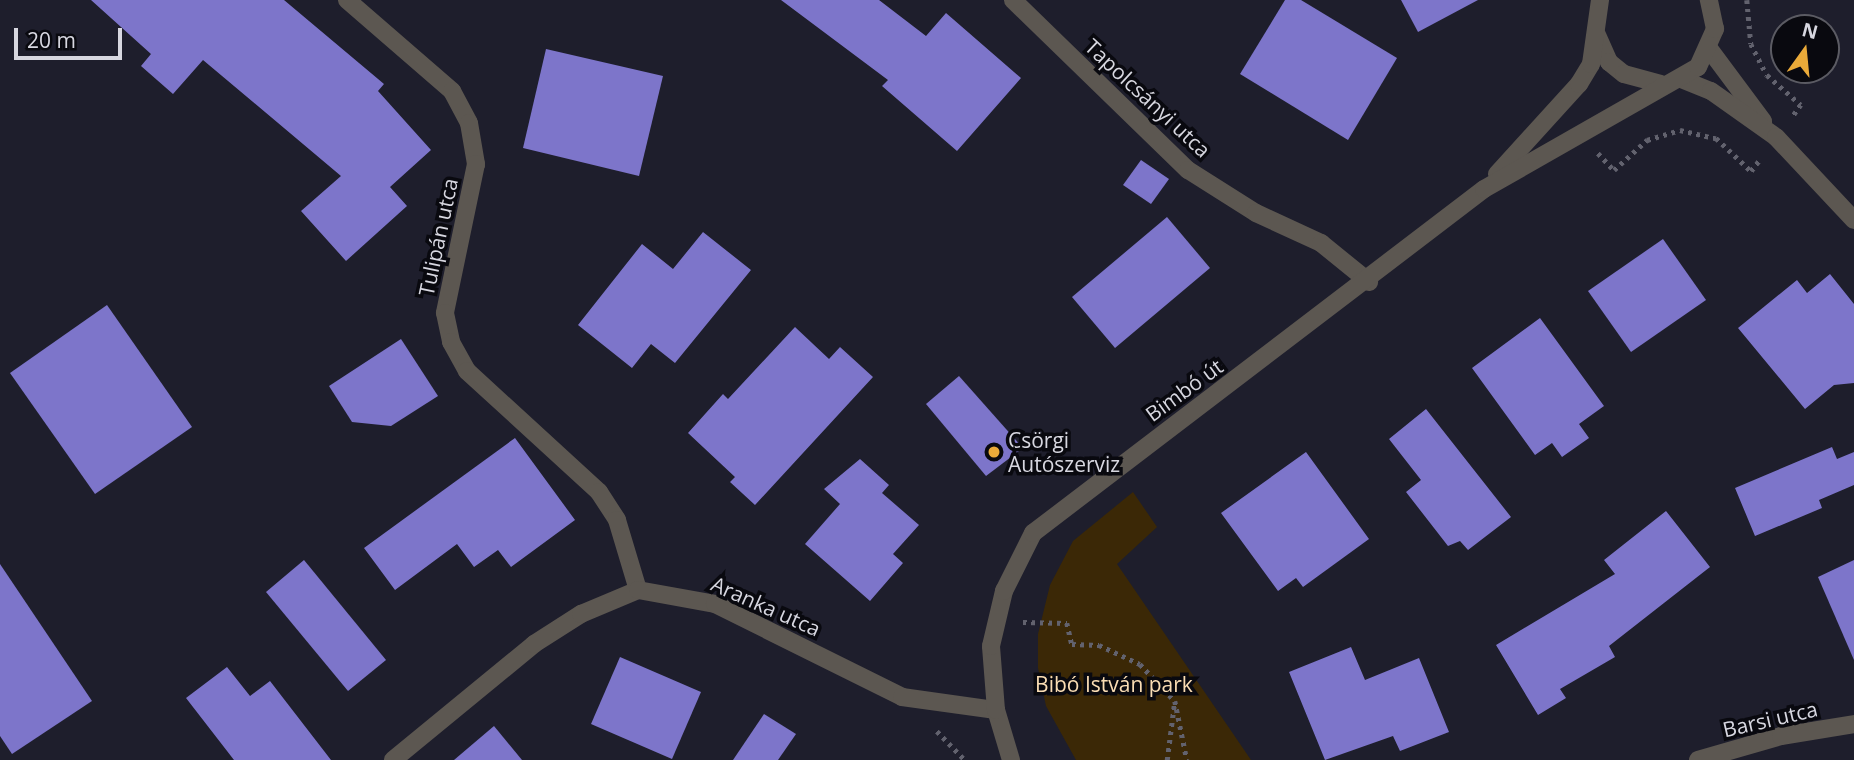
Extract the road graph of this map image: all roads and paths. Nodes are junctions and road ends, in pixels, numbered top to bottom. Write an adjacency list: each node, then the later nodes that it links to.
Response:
1 (347, 0): 15 (street, Tulipán utca)
2 (1013, 0): 14 (street, Tapolcsányi utca)
3 (1601, 0): 6 (street, Bimbó út)
4 (1709, 0): 7 (street)
5 (1747, 0): 11 (path)
6 (1596, 33): 9 (street, Bimbó út); 12 (street, Bimbó út)
7 (1710, 50): 8 (street); 11 (street)
8 (1681, 79): 9 (street, Bimbó út); 11 (street)
9 (1661, 84): 10 (street, Bimbó út)
10 (1578, 132): 11 (path); 12 (street, Bimbó út)
11 (1776, 137): 13 (street)
12 (1484, 189): 14 (street, Bimbó út)
13 (1854, 220)
14 (1369, 282): 16 (street, Bimbó út)
15 (638, 590): 18 (street, Aranka utca); 20 (street)
16 (994, 622): 17 (path); 18 (street, Bimbó út)
17 (1175, 701): 22 (path); 23 (path)
18 (996, 710): 21 (street, Bimbó út)
19 (1854, 724): 24 (street, Barsi utca)
20 (394, 760)
21 (1011, 760)
22 (1167, 760)
23 (1187, 760)
24 (1698, 760)

